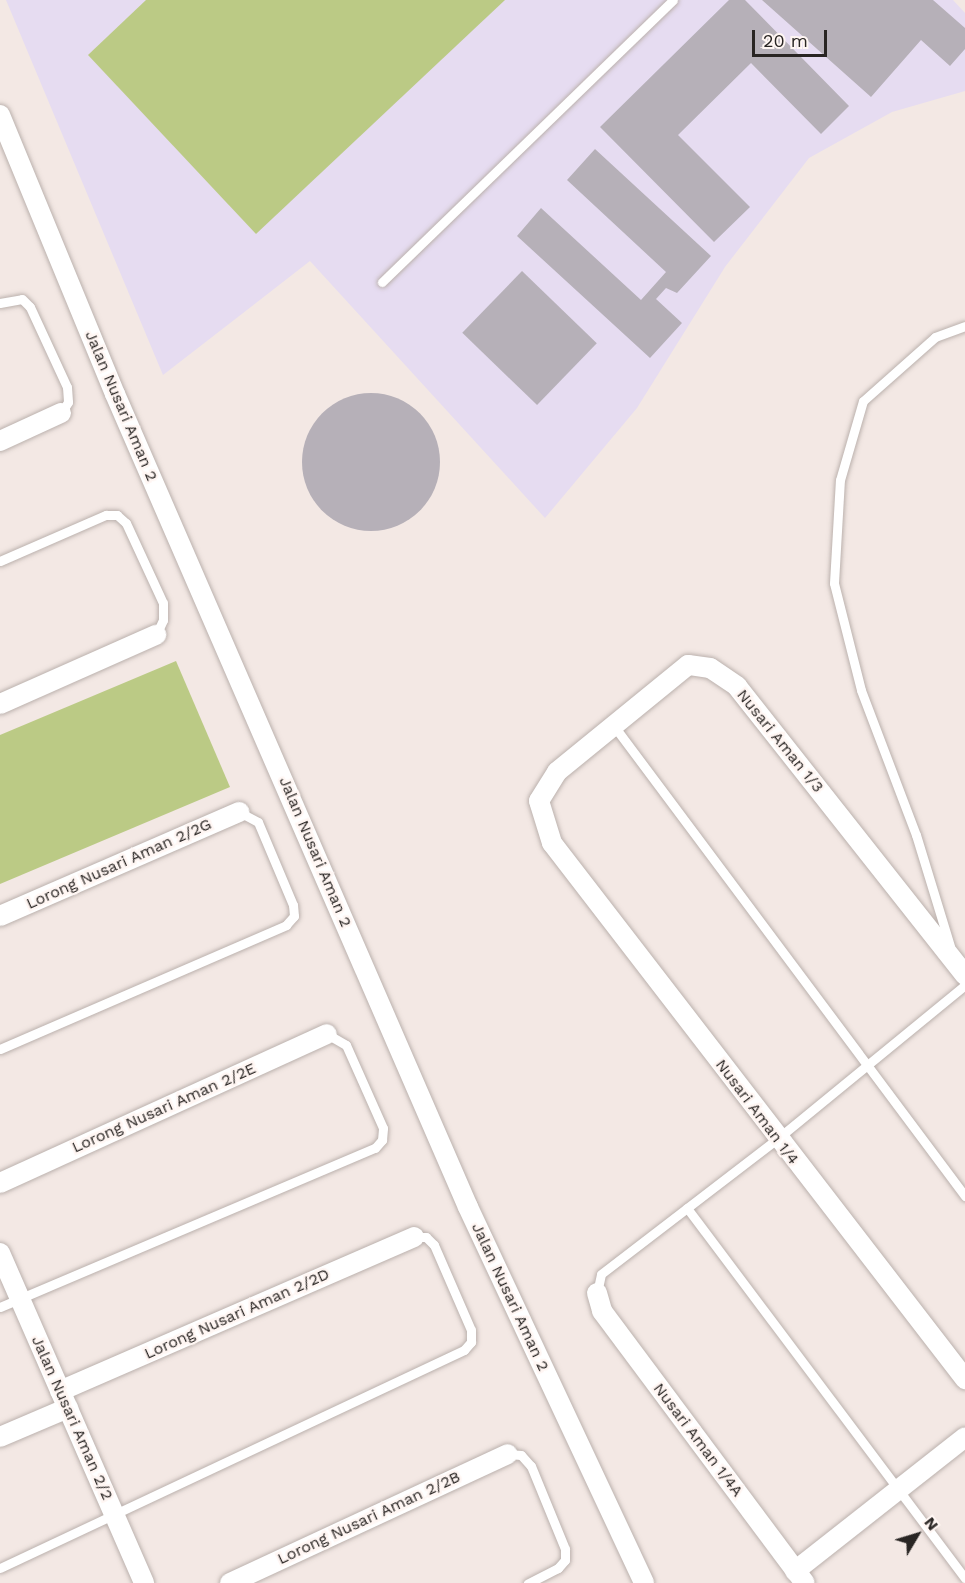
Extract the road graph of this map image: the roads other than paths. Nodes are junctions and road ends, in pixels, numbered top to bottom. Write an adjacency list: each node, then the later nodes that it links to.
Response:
1 (673, 0): 3 (lane)
2 (0, 115): 42 (street, Jalan Nusari Aman 2)
3 (382, 282)
4 (0, 303): 6 (lane)
5 (965, 326): 15 (lane)
6 (61, 413): 7 (street)
7 (0, 441)
8 (0, 561): 9 (lane)
9 (156, 634): 10 (street)
10 (0, 704)
11 (614, 726): 13 (street, Nusari Aman 1/3); 15 (street, Nusari Aman 1/3); 19 (lane)
12 (239, 812): 14 (street, Lorong Nusari Aman 2/2G); 18 (lane)
13 (552, 843): 20 (street, Nusari Aman 1/4)
14 (0, 916)
15 (960, 968)
16 (965, 985): 19 (lane)
17 (327, 1034): 21 (street, Lorong Nusari Aman 2/2E); 27 (lane)
18 (0, 1049)
19 (867, 1065): 20 (lane); 22 (lane)
20 (777, 1139): 23 (lane); 29 (street, Nusari Aman 1/4)
21 (0, 1183)
22 (965, 1196)
23 (687, 1208): 26 (lane); 34 (lane)
24 (414, 1237): 30 (street, Lorong Nusari Aman 2/2D); 35 (lane)
25 (0, 1253): 27 (street, Jalan Nusari Aman 2/2)
26 (597, 1293): 37 (street, Nusari Aman 1/4A)
27 (20, 1298): 28 (lane); 30 (street, Jalan Nusari Aman 2/2)
28 (0, 1306)
29 (965, 1379)
30 (64, 1399): 31 (street, Lorong Nusari Aman 2/2D); 35 (street, Jalan Nusari Aman 2/2)
31 (0, 1437)
32 (965, 1437): 34 (street)
33 (508, 1454): 40 (street, Lorong Nusari Aman 2/2B); 41 (lane)
34 (898, 1489): 37 (street); 38 (lane)
35 (114, 1515): 36 (lane); 39 (street, Jalan Nusari Aman 2/2)
36 (0, 1568)
37 (800, 1577)
38 (965, 1578)
39 (144, 1583)
40 (230, 1583)
41 (528, 1583)
42 (644, 1583)

